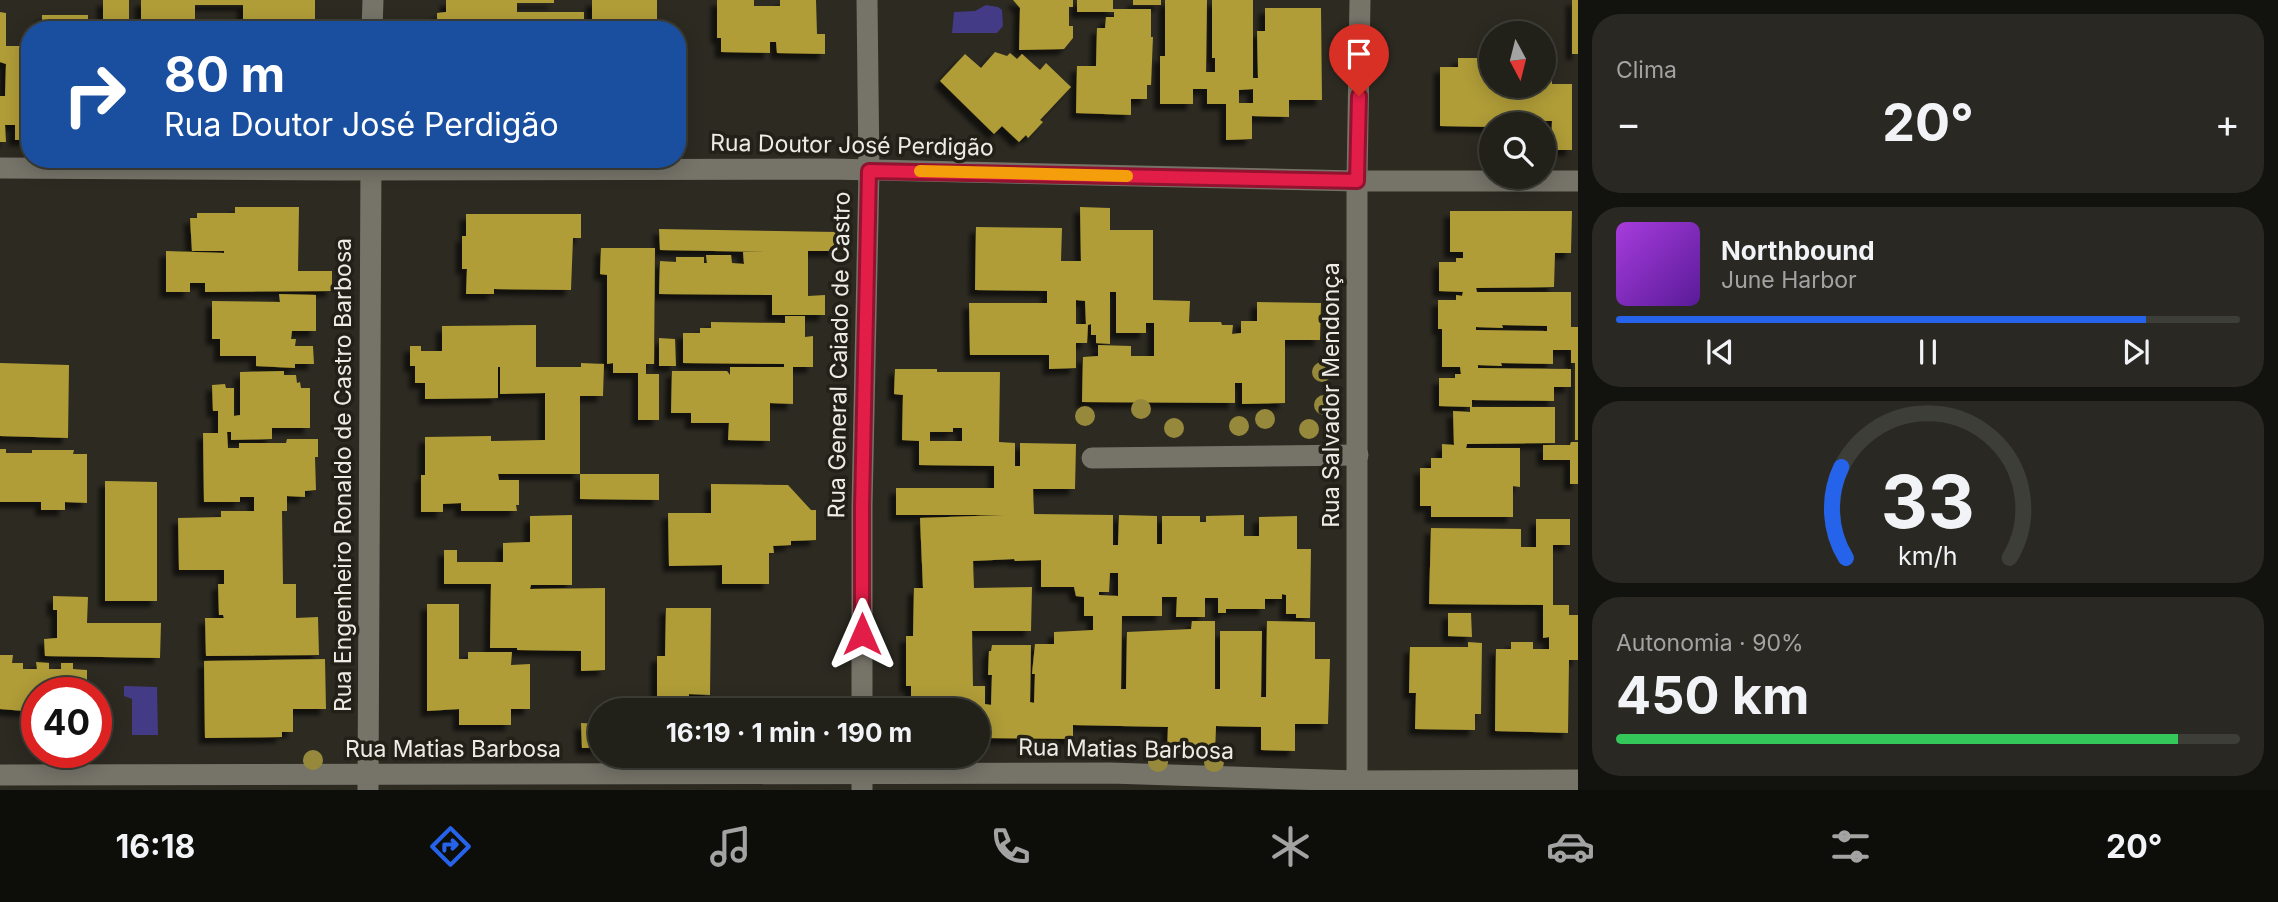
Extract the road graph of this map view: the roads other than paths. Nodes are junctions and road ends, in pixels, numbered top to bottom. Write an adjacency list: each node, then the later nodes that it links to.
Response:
1 (373, 0): 4 (street)
2 (867, 0): 9 (street, Rua General Caiado de Castro)
3 (1360, 0): 10 (street, Rua Salvador Mendonça)
4 (372, 21)
5 (686, 167): 9 (street, Rua Doutor José Perdigão)
6 (0, 168): 7 (street, Rua Doutor José Perdigão)
7 (21, 168)
8 (371, 168): 18 (street, Rua Engenheiro Ronaldo de Castro Barbosa)
9 (869, 171): 10 (street, Rua Doutor José Perdigão); 14 (street, Rua General Caiado de Castro)
10 (1357, 181): 11 (street, Rua Doutor José Perdigão); 12 (street, Rua Salvador Mendonça)
11 (1578, 181)
12 (1358, 455): 13 (street); 19 (street, Rua Salvador Mendonça)
13 (1092, 458)
14 (862, 698)
15 (862, 773): 18 (street, Rua Matias Barbosa); 19 (street, Rua Matias Barbosa)
16 (0, 775): 18 (street, Rua Matias Barbosa)
17 (1578, 780): 19 (street, Rua Matias Barbosa)
18 (368, 783)
19 (1357, 785)

